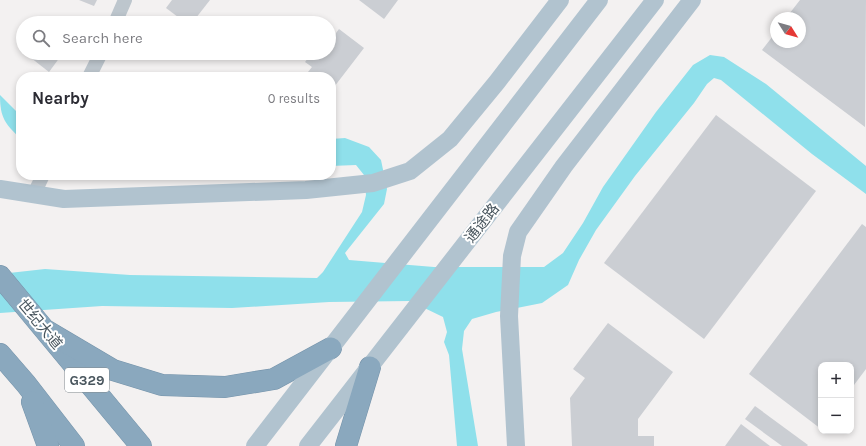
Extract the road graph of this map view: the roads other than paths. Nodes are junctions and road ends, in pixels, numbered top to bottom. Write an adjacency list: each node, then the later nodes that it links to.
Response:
1 (125, 0): 6 (street)
2 (560, 0): 11 (main road)
3 (599, 0): 14 (main road)
4 (656, 0): 16 (main road, 通途路)
5 (692, 0): 24 (main road)
6 (118, 16)
7 (97, 60): 8 (street)
8 (91, 72)
9 (41, 180): 11 (street)
10 (0, 189): 11 (main road)
11 (34, 194)
12 (0, 276): 13 (highway, 世纪大道 / G329)
13 (46, 331): 14 (highway); 20 (highway, 世纪大道 / G329)
14 (331, 348): 21 (main road)
15 (0, 354): 17 (highway)
16 (370, 367): 22 (main road, 通途路); 23 (highway)
17 (26, 384): 18 (highway); 19 (highway)
18 (48, 446)
19 (74, 446)
20 (141, 446)
21 (255, 446)
22 (308, 446)
23 (346, 446)
24 (516, 446)

